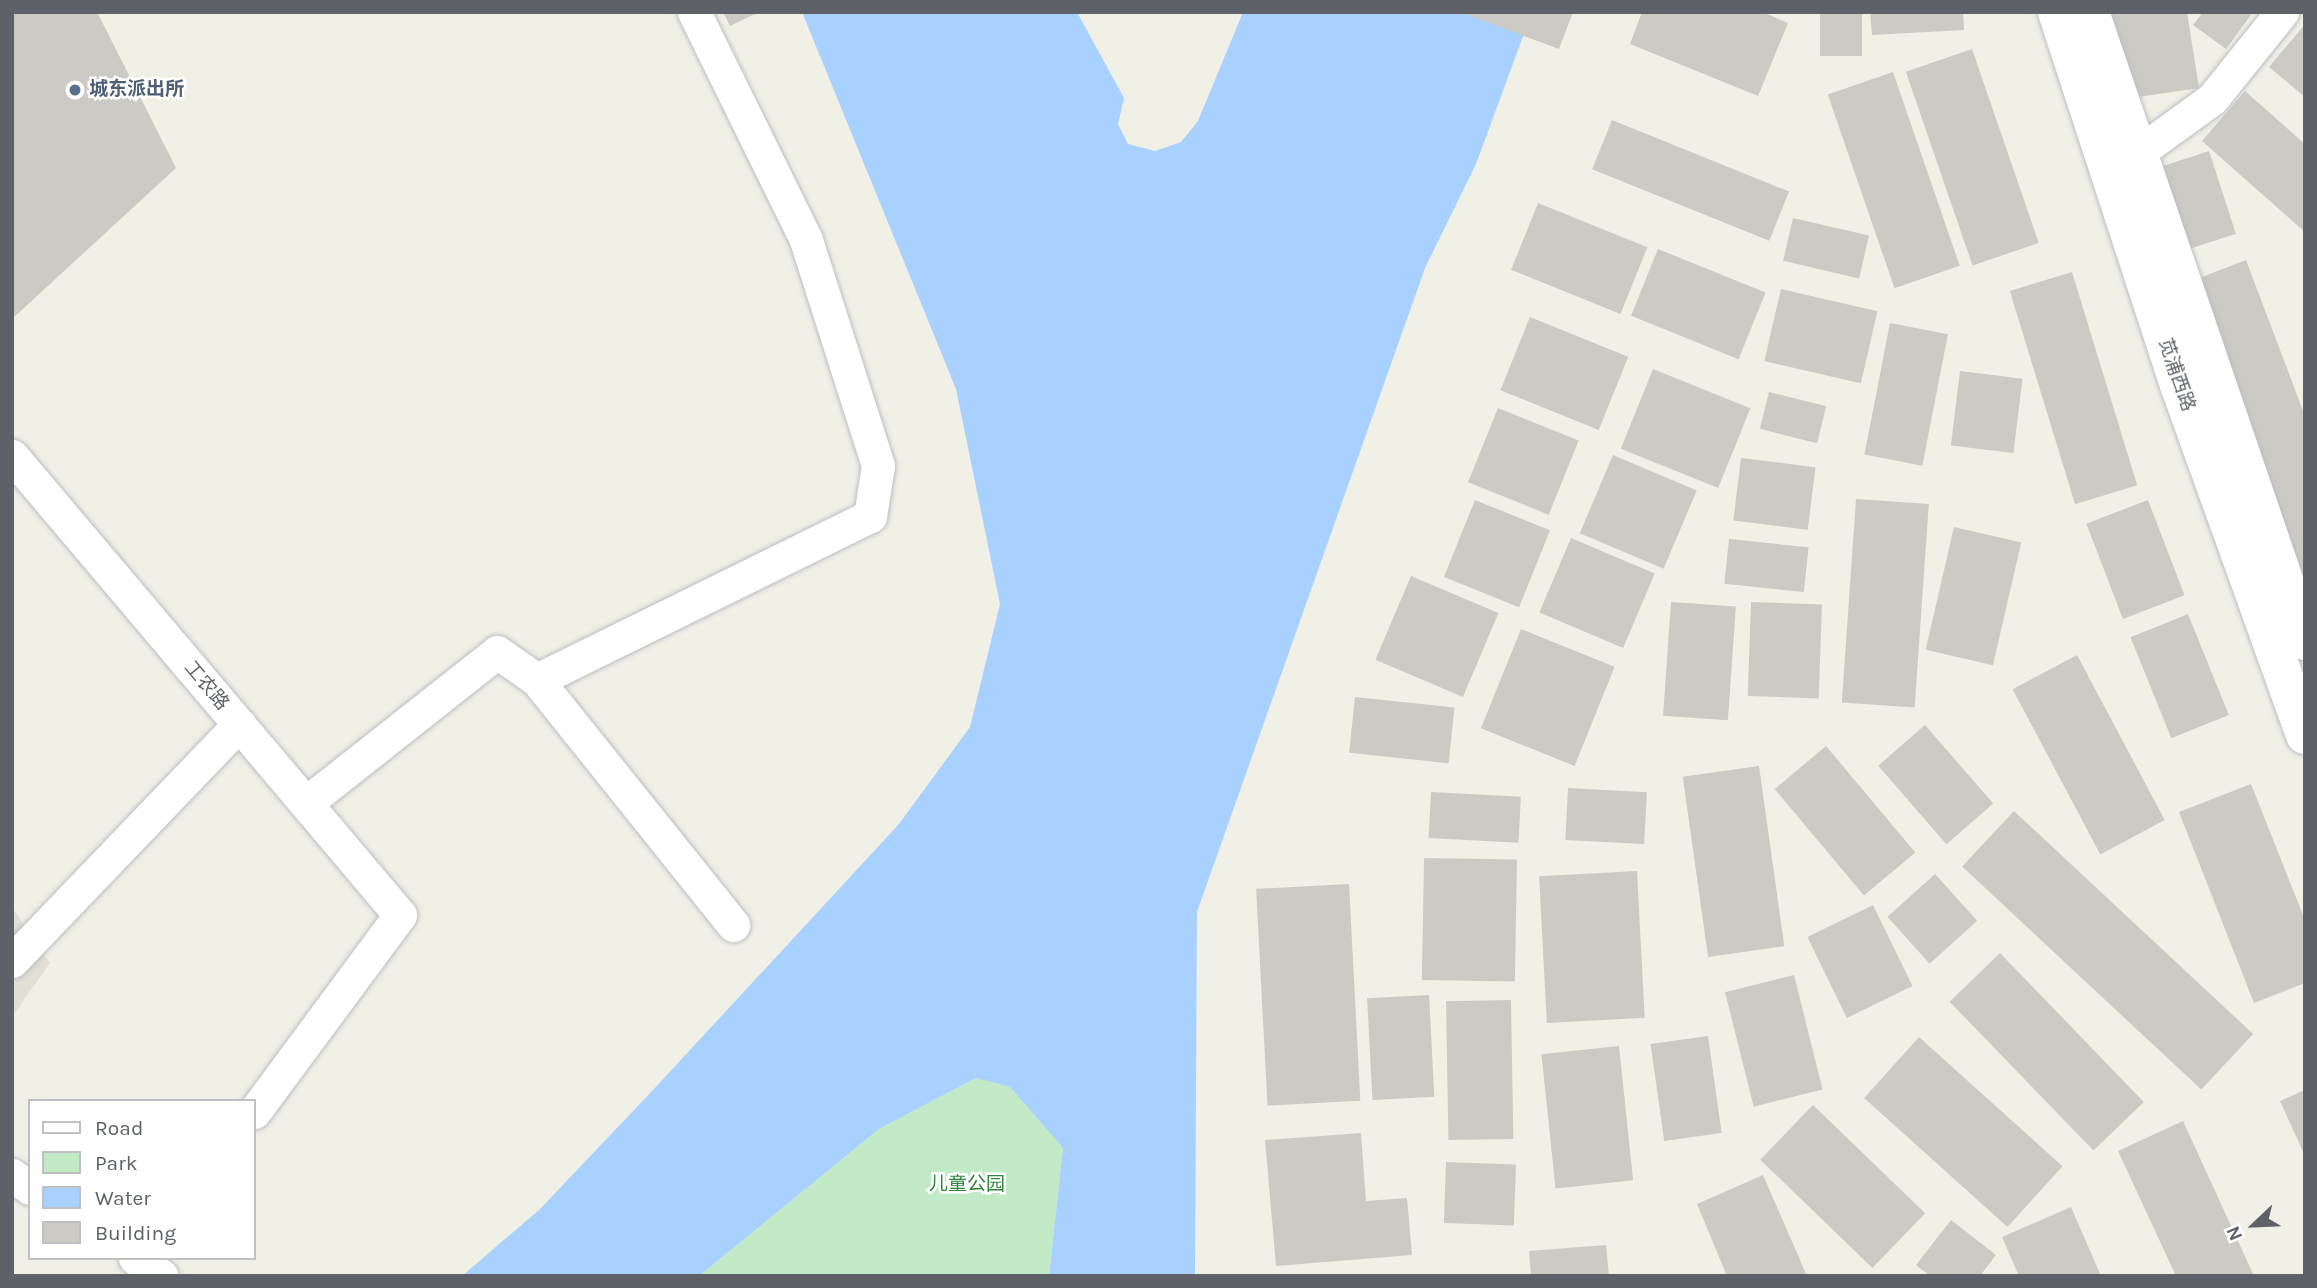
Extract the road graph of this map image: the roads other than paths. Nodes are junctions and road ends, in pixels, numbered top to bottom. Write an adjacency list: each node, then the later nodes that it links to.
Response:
1 (694, 12): 8 (street)
2 (2057, 12): 10 (street, 苋浦西路)
3 (2090, 12): 5 (street, 苋浦西路)
4 (2282, 12): 5 (street)
5 (2136, 153): 7 (street, 苋浦西路)
6 (12, 456): 9 (street, 工农路)
7 (2305, 641)
8 (537, 680): 11 (street); 12 (street)
9 (239, 724): 11 (street, 工农路); 13 (street)
10 (2305, 735)
11 (306, 803): 14 (street, 工农路)
12 (733, 925)
13 (12, 961)
14 (256, 1109)
15 (12, 1175): 16 (street)
16 (28, 1187)

